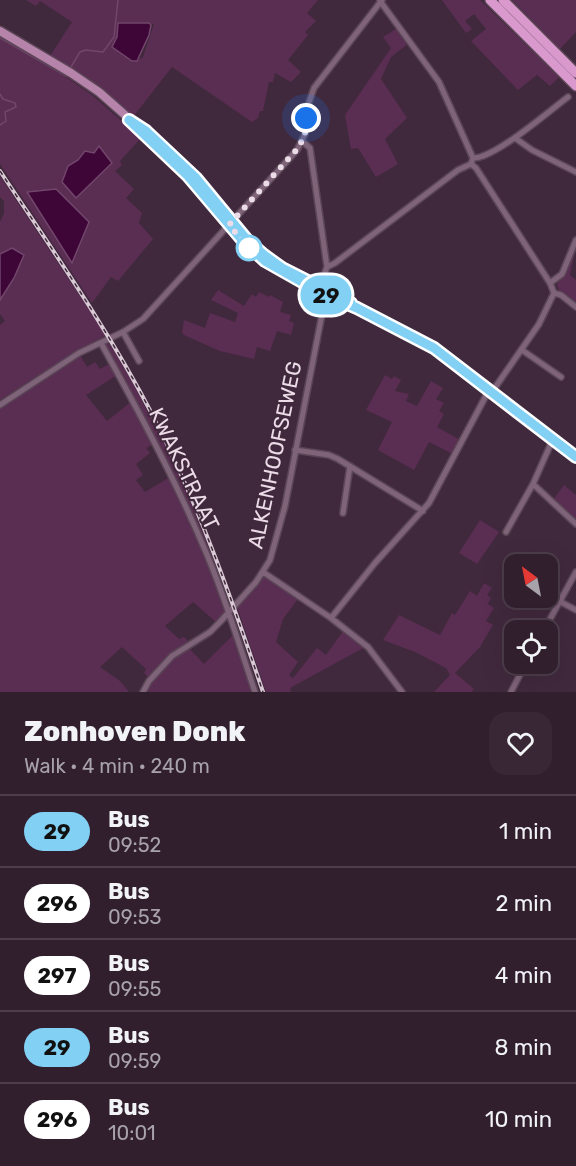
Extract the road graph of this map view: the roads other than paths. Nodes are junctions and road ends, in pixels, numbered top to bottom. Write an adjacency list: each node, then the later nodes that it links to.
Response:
1 (381, 0): 9 (street); 10 (street)
2 (490, 0): 6 (highway)
3 (503, 0): 5 (highway)
4 (0, 31): 12 (main road)
5 (576, 73)
6 (576, 86)
7 (568, 97): 8 (street)
8 (514, 138): 10 (street); 11 (street)
9 (302, 141): 12 (street); 14 (street)
10 (472, 161): 14 (street); 15 (street)
11 (576, 172)
12 (231, 223): 16 (main road); 20 (street)
13 (576, 240): 15 (street)
14 (327, 267): 16 (street)
15 (550, 283): 18 (street)
16 (319, 289): 17 (main road)
17 (328, 293): 25 (main road); 28 (street, ALKENHOOFSEWEG)
18 (554, 293): 19 (street); 22 (street)
19 (576, 307)
20 (123, 332): 21 (street); 23 (street)
21 (101, 343): 26 (street); 40 (street, KWAKSTRAAT)
22 (522, 350): 24 (street); 25 (street)
23 (139, 361)
24 (561, 377)
25 (491, 391): 27 (main road); 32 (street)
26 (0, 405)
27 (553, 439): 29 (main road); 31 (street)
28 (295, 450): 30 (street); 36 (street, ALKENHOOFSEWEG)
29 (576, 457)
30 (350, 466): 32 (street); 33 (street)
31 (533, 484): 34 (street); 35 (street)
32 (423, 511): 41 (street)
33 (343, 513)
34 (576, 524)
35 (506, 532)
36 (263, 572): 40 (street, ALKENHOOFSEWEG); 41 (street)
37 (576, 572): 38 (street)
38 (559, 601): 39 (street); 42 (street)
39 (576, 610)
40 (228, 614): 44 (street, ALKENHOOFSEWEG); 45 (street, KWAKSTRAAT)
41 (331, 618): 46 (street)
42 (549, 620)
43 (520, 674): 47 (street)
44 (143, 692)
45 (255, 692)
46 (402, 692)
47 (511, 692)

